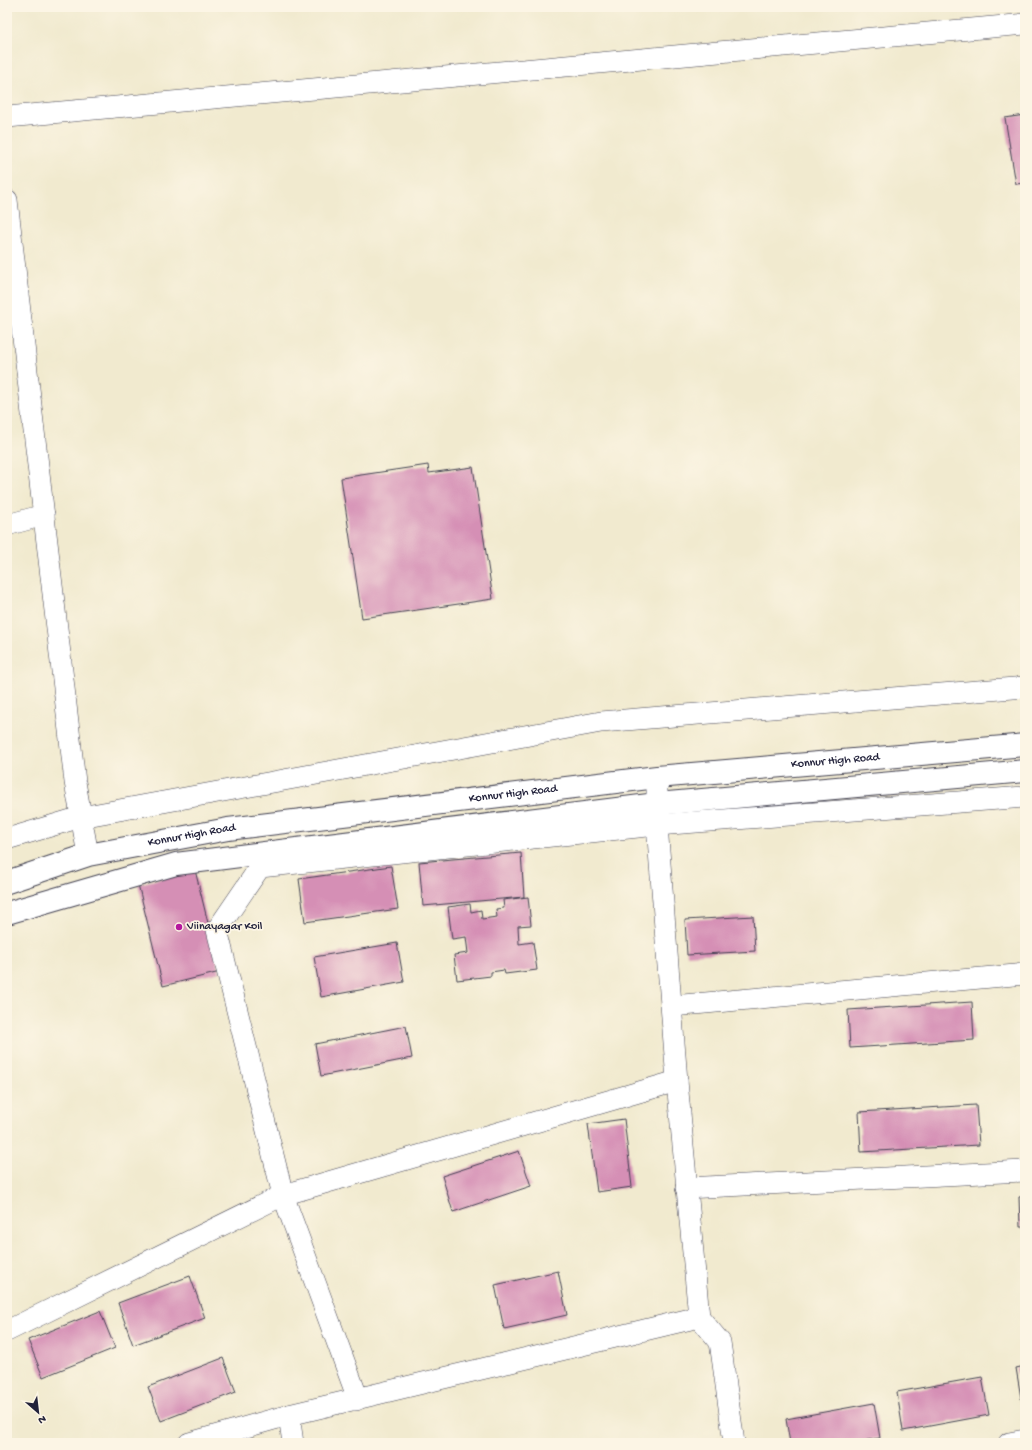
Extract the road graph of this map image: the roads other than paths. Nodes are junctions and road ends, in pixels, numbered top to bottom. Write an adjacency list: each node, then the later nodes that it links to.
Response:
1 (1025, 24): 2 (street)
2 (7, 117)
3 (7, 200): 4 (street)
4 (44, 515): 5 (street); 12 (street)
5 (7, 525)
6 (1025, 687): 12 (street)
7 (1025, 745): 9 (main road, Konnur High Road)
8 (1025, 771): 11 (main road)
9 (657, 777): 11 (street); 14 (main road, Konnur High Road)
10 (1025, 797): 11 (street)
11 (657, 815): 16 (main road); 18 (street); 22 (street)
12 (81, 817): 13 (street); 14 (street)
13 (7, 839)
14 (88, 855): 15 (main road, Konnur High Road)
15 (7, 882)
16 (7, 913)
17 (1025, 974): 18 (street)
18 (672, 1006): 19 (street)
19 (677, 1081): 21 (street); 22 (street)
20 (1025, 1170): 21 (street)
21 (686, 1188): 23 (street)
22 (283, 1195): 24 (street); 25 (street)
23 (699, 1317): 25 (street); 30 (street)
24 (7, 1331)
25 (357, 1399): 26 (street)
26 (288, 1415): 28 (street); 29 (street)
27 (1025, 1440): 31 (street)
28 (189, 1443)
29 (293, 1443)
30 (734, 1443)
31 (1009, 1443)

